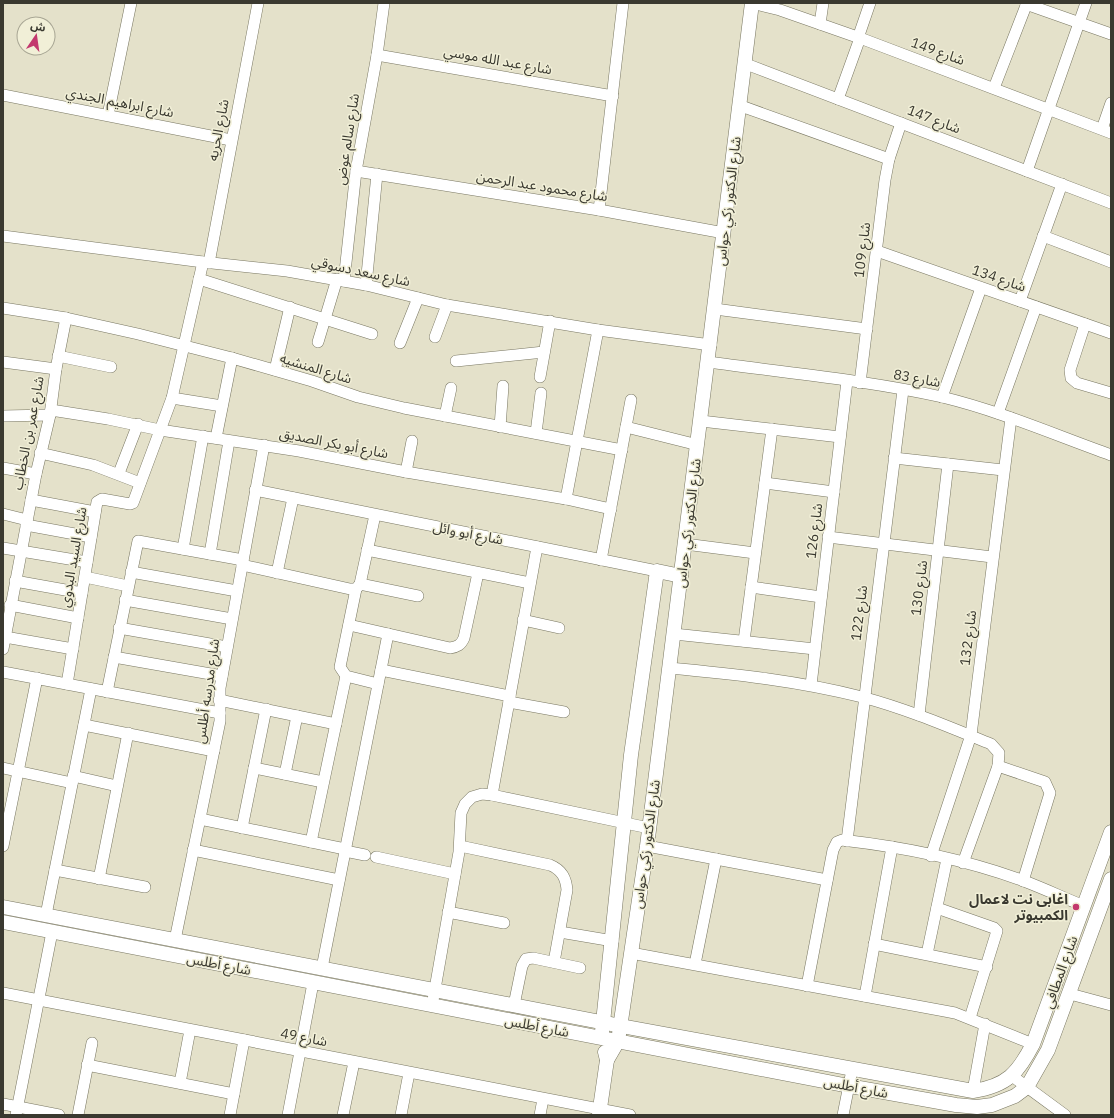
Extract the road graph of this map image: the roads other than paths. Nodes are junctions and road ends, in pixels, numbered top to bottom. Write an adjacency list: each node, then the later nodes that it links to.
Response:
1 (131, 3): 23 (street)
2 (258, 3): 26 (street, شارع الحريه)
3 (384, 3): 14 (street, شارع سالم عوض)
4 (623, 3): 18 (street)
5 (752, 3): 11 (street, شارع 149); 15 (street, شارع الدكتور زكي حواس)
6 (823, 3): 11 (street)
7 (870, 3): 13 (street)
8 (1086, 3): 10 (street)
9 (1026, 4): 10 (street); 16 (street)
10 (1079, 23): 12 (street); 22 (street)
11 (820, 24): 13 (street, شارع 149)
12 (1111, 34)
13 (859, 38): 16 (street, شارع 149); 19 (street)
14 (377, 55): 18 (street, شارع عبد الله موسي); 28 (street, شارع سالم عوض)
15 (746, 64): 19 (street, شارع 147); 21 (street, شارع الدكتور زكي حواس)
16 (994, 88): 22 (street, شارع 149)
17 (3, 95): 23 (street, شارع ابراهيم الجندي)
18 (614, 96): 33 (street)
19 (838, 99): 24 (street, شارع 147)
20 (1111, 103): 25 (street)
21 (741, 106): 27 (street); 34 (street, شارع الدكتور زكي حواس)
22 (1049, 109): 25 (street, شارع 149); 29 (street)
23 (108, 115): 26 (street, شارع ابراهيم الجندي)
24 (901, 123): 27 (street, شارع 109); 29 (street, شارع 147)
25 (1106, 131)
26 (231, 140): 39 (street, شارع الحريه)
27 (889, 159): 37 (street, شارع 109)
28 (356, 171): 30 (street, شارع محمود عبد الرحمن); 41 (street, شارع سالم عوض)
29 (1027, 171): 31 (street, شارع 147)
30 (377, 174): 33 (street, شارع محمود عبد الرحمن); 42 (street)
31 (1062, 184): 32 (street, شارع 147); 36 (street)
32 (1111, 203)
33 (599, 210): 34 (street, شارع محمود عبد الرحمن)
34 (724, 232): 50 (street, شارع الدكتور زكي حواس)
35 (3, 236): 39 (street, شارع سعد دسوقي)
36 (1043, 236): 38 (street); 45 (street)
37 (877, 251): 43 (street, شارع 134); 55 (street, شارع 109)
38 (1111, 262)
39 (206, 263): 40 (street, شارع الحريه); 41 (street, شارع سعد دسوقي)
40 (199, 279): 47 (street); 63 (street, شارع الحريه)
41 (340, 280): 42 (street, شارع سعد دسوقي); 51 (street, شارع سالم عوض)
42 (366, 285): 44 (street, شارع سعد دسوقي)
43 (982, 288): 45 (street, شارع 134); 81 (street)
44 (418, 298): 46 (street, شارع سعد دسوقي); 61 (street)
45 (1020, 301): 48 (street, شارع 134)
46 (447, 304): 53 (street, شارع سعد دسوقي); 59 (street)
47 (290, 307): 51 (street); 72 (street)
48 (1036, 307): 54 (street, شارع 134); 86 (street)
49 (3, 308): 52 (street, شارع المنشيه)
50 (715, 309): 55 (street); 62 (street, شارع الدكتور زكي حواس)
51 (325, 317): 58 (street); 60 (street, شارع سالم عوض)
52 (66, 318): 63 (street, شارع المنشيه); 65 (street, شارع عمر بن الخطاب)
53 (550, 321): 56 (street, شارع سعد دسوقي); 64 (street)
54 (1086, 324): 57 (street, شارع 134); 80 (street)
55 (867, 329): 75 (street, شارع 109)
56 (598, 330): 62 (street, شارع سعد دسوقي); 102 (street)
57 (1111, 333)
58 (372, 334)
59 (435, 337)
60 (318, 342)
61 (400, 343)
62 (711, 345): 69 (street, شارع الدكتور زكي حواس)
63 (184, 346): 66 (street, شارع المنشيه); 82 (street, شارع الحريه)
64 (544, 352): 67 (street); 73 (street)
65 (58, 356): 70 (street); 71 (street, شارع عمر بن الخطاب)
66 (232, 358): 72 (street, شارع المنشيه); 84 (street)
67 (456, 361)
68 (3, 362): 71 (street)
69 (709, 362): 74 (street, شارع 83); 90 (street, شارع الدكتور زكي حواس)
70 (111, 367)
71 (56, 369): 85 (street, شارع عمر بن الخطاب)
72 (275, 370): 88 (street, شارع المنشيه)
73 (540, 377)
74 (847, 381): 75 (street, شارع 83); 98 (street, شارع 126)
75 (860, 383): 78 (street, شارع 83)
76 (503, 386): 92 (street)
77 (451, 388): 88 (street)
78 (903, 390): 81 (street, شارع 83); 108 (street, شارع 122)
79 (541, 393): 96 (street)
80 (1111, 393)
81 (942, 397): 86 (street, شارع 83)
82 (172, 398): 84 (street); 95 (street, شارع الحريه)
83 (631, 400): 93 (street)
84 (222, 406): 99 (street)
85 (51, 412): 87 (street, شارع أبو بكر الصديق); 91 (street, شارع أبو بكر الصديق); 106 (street, شارع عمر بن الخطاب)
86 (998, 413): 89 (street, شارع 83)
87 (3, 416)
88 (445, 416): 92 (street, شارع المنشيه)
89 (1011, 418): 107 (street, شارع 83); 111 (street, شارع 132)
90 (701, 421): 94 (street); 104 (street, شارع الدكتور زكي حواس)
91 (138, 424): 95 (street, شارع أبو بكر الصديق); 114 (street)
92 (500, 427): 96 (street, شارع المنشيه)
93 (626, 428): 104 (street); 105 (street)
94 (772, 429): 98 (street); 116 (street)
95 (160, 430): 97 (street, شارع أبو بكر الصديق); 115 (street, شارع السيد البدوي)
96 (536, 433): 102 (street, شارع المنشيه)
97 (203, 436): 99 (street, شارع أبو بكر الصديق); 133 (street)
98 (840, 437): 118 (street, شارع 126)
99 (216, 438): 100 (street, شارع أبو بكر الصديق)
100 (229, 441): 103 (street, شارع أبو بكر الصديق); 137 (street)
101 (412, 441): 112 (street)
102 (577, 441): 105 (street, شارع المنشيه); 120 (street)
103 (264, 445): 112 (street, شارع أبو بكر الصديق); 117 (street, شارع مدرسه أطلس)
104 (698, 445): 130 (street, شارع الدكتور زكي حواس)
105 (622, 450): 122 (street)
106 (40, 453): 113 (street, شارع عمر بن الخطاب); 114 (street)
107 (1111, 454)
108 (894, 458): 109 (street); 129 (street, شارع 122)
109 (948, 464): 111 (street); 135 (street, شارع 130)
110 (3, 468): 113 (street)
111 (1003, 470): 139 (street, شارع 132)
112 (406, 472): 120 (street, شارع أبو بكر الصديق)
113 (36, 474): 121 (street, شارع عمر بن الخطاب)
114 (119, 474): 115 (street)
115 (140, 482): 123 (street, شارع السيد البدوي)
116 (765, 483): 118 (street); 138 (street)
117 (255, 490): 119 (street, شارع أبو وائل); 142 (street, شارع مدرسه أطلس)
118 (834, 492): 127 (street, شارع 126)
119 (293, 498): 125 (street, شارع أبو وائل); 145 (street)
120 (566, 499): 122 (street, شارع أبو بكر الصديق)
121 (31, 500): 123 (street); 126 (street, شارع عمر بن الخطاب)
122 (611, 509): 140 (street)
123 (95, 512): 128 (street, شارع السيد البدوي)
124 (3, 514): 126 (street)
125 (375, 515): 131 (street, شارع أبو وائل); 134 (street)
126 (27, 522): 128 (street); 136 (street, شارع عمر بن الخطاب)
127 (828, 536): 129 (street); 157 (street, شارع 126)
128 (91, 537): 141 (street, شارع السيد البدوي)
129 (883, 543): 135 (street); 185 (street, شارع 122)
130 (685, 544): 138 (street); 147 (street, شارع الدكتور زكي حواس)
131 (537, 547): 140 (street, شارع أبو وائل); 150 (street)
132 (3, 548): 136 (street)
133 (183, 549): 137 (street); 144 (street)
134 (367, 550): 146 (street); 152 (street)
135 (939, 550): 139 (street); 191 (street, شارع 130)
136 (21, 551): 141 (street); 149 (street, شارع عمر بن الخطاب)
137 (210, 554): 142 (street)
138 (756, 554): 153 (street)
139 (992, 557): 196 (street, شارع 132)
140 (601, 560): 143 (street, شارع أبو وائل)
141 (87, 562): 148 (street, شارع السيد البدوي)
142 (242, 563): 145 (street); 154 (street, شارع مدرسه أطلس)
143 (657, 571): 147 (street, شارع أبو وائل); 208 (street, شارع الدكتور زكي حواس)
144 (131, 572): 151 (street); 154 (street)
145 (277, 573): 152 (street)
146 (478, 573): 150 (street); 166 (street)
147 (681, 576): 167 (street, شارع الدكتور زكي حواس)
148 (85, 577): 151 (street); 155 (street, شارع السيد البدوي)
149 (15, 581): 155 (street); 159 (street, شارع عمر بن الخطاب)
150 (530, 584): 162 (street)
151 (128, 586): 158 (street)
152 (358, 586): 156 (street); 163 (street)
153 (751, 587): 157 (street); 168 (street)
154 (237, 591): 161 (street, شارع مدرسه أطلس)
155 (82, 592): 160 (street, شارع السيد البدوي)
156 (418, 596)
157 (821, 597): 172 (street, شارع 126)
158 (125, 600): 161 (street); 164 (street)
159 (8, 608): 160 (street); 169 (street, شارع عمر بن الخطاب)
160 (78, 618): 171 (street, شارع السيد البدوي)
161 (232, 619): 170 (street, شارع مدرسه أطلس)
162 (523, 620): 165 (street); 186 (street)
163 (349, 625): 166 (street); 178 (street)
164 (119, 628): 170 (street); 173 (street)
165 (559, 628)
166 (388, 634): 175 (street)
167 (674, 634): 168 (street); 174 (street, شارع الدكتور زكي حواس)
168 (744, 641): 172 (street)
169 (4, 643): 171 (street)
170 (227, 647): 177 (street, شارع مدرسه أطلس)
171 (73, 649): 180 (street, شارع السيد البدوي)
172 (815, 649): 182 (street, شارع 126)
173 (114, 657): 177 (street); 184 (street)
174 (669, 668): 182 (street); 210 (street, شارع الدكتور زكي حواس)
175 (381, 670): 181 (street); 186 (street)
176 (3, 672): 179 (street)
177 (222, 676): 187 (street, شارع مدرسه أطلس)
178 (346, 676): 181 (street); 194 (street)
179 (37, 678): 180 (street); 201 (street)
180 (67, 684): 183 (street)
181 (378, 684): 219 (street)
182 (810, 685): 185 (street)
183 (91, 688): 184 (street); 193 (street)
184 (107, 692): 190 (street)
185 (863, 697): 191 (street); 212 (street, شارع 122)
186 (509, 699): 189 (street); 206 (street)
187 (219, 700): 188 (street); 190 (street, شارع مدرسه أطلس)
188 (266, 709): 192 (street); 200 (street)
189 (564, 712)
190 (220, 713): 197 (street, شارع مدرسه أطلس)
191 (919, 715): 196 (street)
192 (297, 716): 194 (street); 202 (street)
193 (84, 724): 195 (street); 203 (street)
194 (336, 724): 204 (street)
195 (128, 734): 197 (street); 205 (street)
196 (971, 735): 198 (street); 220 (street, شارع 132)
197 (214, 751): 207 (street, شارع مدرسه أطلس)
198 (998, 766): 223 (street); 230 (street)
199 (3, 768): 201 (street)
200 (254, 768): 202 (street); 209 (street)
201 (18, 772): 203 (street); 214 (street)
202 (285, 774): 204 (street)
203 (73, 780): 205 (street); 224 (street)
204 (323, 782): 213 (street)
205 (118, 786): 226 (street)
206 (492, 795): 208 (street); 215 (street)
207 (200, 819): 209 (street); 218 (street, شارع مدرسه أطلس)
208 (624, 823): 210 (street); 242 (street, شارع الدكتور زكي حواس)
209 (242, 828): 213 (street)
210 (649, 828): 216 (street, شارع الدكتور زكي حواس)
211 (1111, 832): 232 (street, شارع المطافي)
212 (847, 841): 217 (street); 229 (street)
213 (311, 842): 219 (street)
214 (3, 846)
215 (460, 846): 225 (street); 240 (street)
216 (647, 846): 221 (street); 244 (street, شارع الدكتور زكي حواس)
217 (892, 847): 220 (street); 243 (street)
218 (193, 850): 228 (street); 241 (street, شارع مدرسه أطلس)
219 (345, 850): 225 (street); 228 (street)
220 (931, 856): 222 (street)
221 (716, 859): 229 (street); 248 (street)
222 (947, 859): 223 (street); 234 (street)
223 (963, 863): 230 (street)
224 (55, 870): 226 (street); 236 (street)
225 (455, 874): 235 (street)
226 (99, 878): 231 (street)
227 (1111, 879): 257 (street, شارع المطافي)
228 (339, 880): 250 (street)
229 (827, 880): 254 (street)
230 (1023, 881): 232 (street)
231 (146, 887)
232 (1084, 906): 272 (street, شارع المطافي)
233 (3, 907): 236 (street, شارع أطلس)
234 (937, 908): 245 (street); 249 (street)
235 (448, 912): 238 (street); 255 (street)
236 (46, 915): 241 (street, شارع أطلس)
237 (3, 922): 239 (street, شارع أطلس)
238 (504, 923)
239 (52, 932): 252 (street, شارع أطلس); 259 (street)
240 (560, 932): 242 (street); 246 (street)
241 (175, 940): 247 (street, شارع أطلس)
242 (613, 940): 264 (street, شارع الدكتور زكي حواس)
243 (874, 944): 245 (street); 258 (street)
244 (632, 953): 248 (street); 266 (street, شارع الدكتور زكي حواس)
245 (927, 954): 249 (street)
246 (554, 962): 251 (street); 260 (street)
247 (294, 963): 250 (street, شارع أطلس); 252 (street)
248 (695, 964): 254 (street)
249 (987, 967): 263 (street)
250 (322, 968): 255 (street, شارع أطلس)
251 (580, 968)
252 (291, 978): 253 (street, شارع أطلس)
253 (313, 983): 262 (street, شارع أطلس); 274 (street)
254 (807, 986): 258 (street)
255 (434, 990): 260 (street, شارع أطلس); 262 (street)
256 (3, 993): 259 (street, شارع 49)
257 (1070, 994): 261 (street); 273 (street, شارع المطافي)
258 (865, 996): 263 (street)
259 (39, 1000): 267 (street, شارع 49); 288 (street)
260 (514, 1005): 264 (street, شارع أطلس)
261 (1111, 1005)
262 (432, 1006): 268 (street, شارع أطلس)
263 (970, 1018): 265 (street)
264 (603, 1022): 266 (street, شارع أطلس); 268 (street, شارع الدكتور زكي حواس)
265 (985, 1024): 272 (street); 284 (street)
266 (621, 1026): 270 (street, شارع الدكتور زكي حواس); 278 (street, شارع أطلس)
267 (190, 1030): 269 (street, شارع 49); 281 (street)
268 (601, 1038): 270 (street, شارع أطلس); 275 (street)
269 (244, 1040): 274 (street, شارع 49); 285 (street)
270 (618, 1041): 275 (street, شارع الدكتور زكي حواس); 282 (street, شارع أطلس)
271 (92, 1043): 277 (street)
272 (1033, 1044): 280 (street, شارع أطلس)
273 (1048, 1050): 283 (street, شارع أطلس)
274 (300, 1051): 276 (street, شارع 49); 293 (street)
275 (607, 1060): 289 (street)
276 (354, 1062): 279 (street, شارع 49); 294 (street)
277 (88, 1065): 281 (street); 291 (street)
278 (852, 1070): 282 (street); 284 (street, شارع أطلس)
279 (409, 1072): 286 (street, شارع 49); 295 (street)
280 (1012, 1076): 283 (street); 284 (street, شارع أطلس)
281 (180, 1083): 285 (street)
282 (849, 1086): 283 (street, شارع أطلس); 298 (street)
283 (1027, 1086): 299 (street)
284 (973, 1091)
285 (234, 1094): 292 (street)
286 (543, 1099): 289 (street, شارع 49); 296 (street)
287 (3, 1104): 288 (street)
288 (17, 1111): 290 (street)
289 (599, 1112): 297 (street, شارع 49)
290 (59, 1115)
291 (78, 1115)
292 (230, 1115)
293 (288, 1115)
294 (343, 1115)
295 (401, 1115)
296 (540, 1115)
297 (630, 1115)
298 (843, 1115)
299 (1066, 1115)

